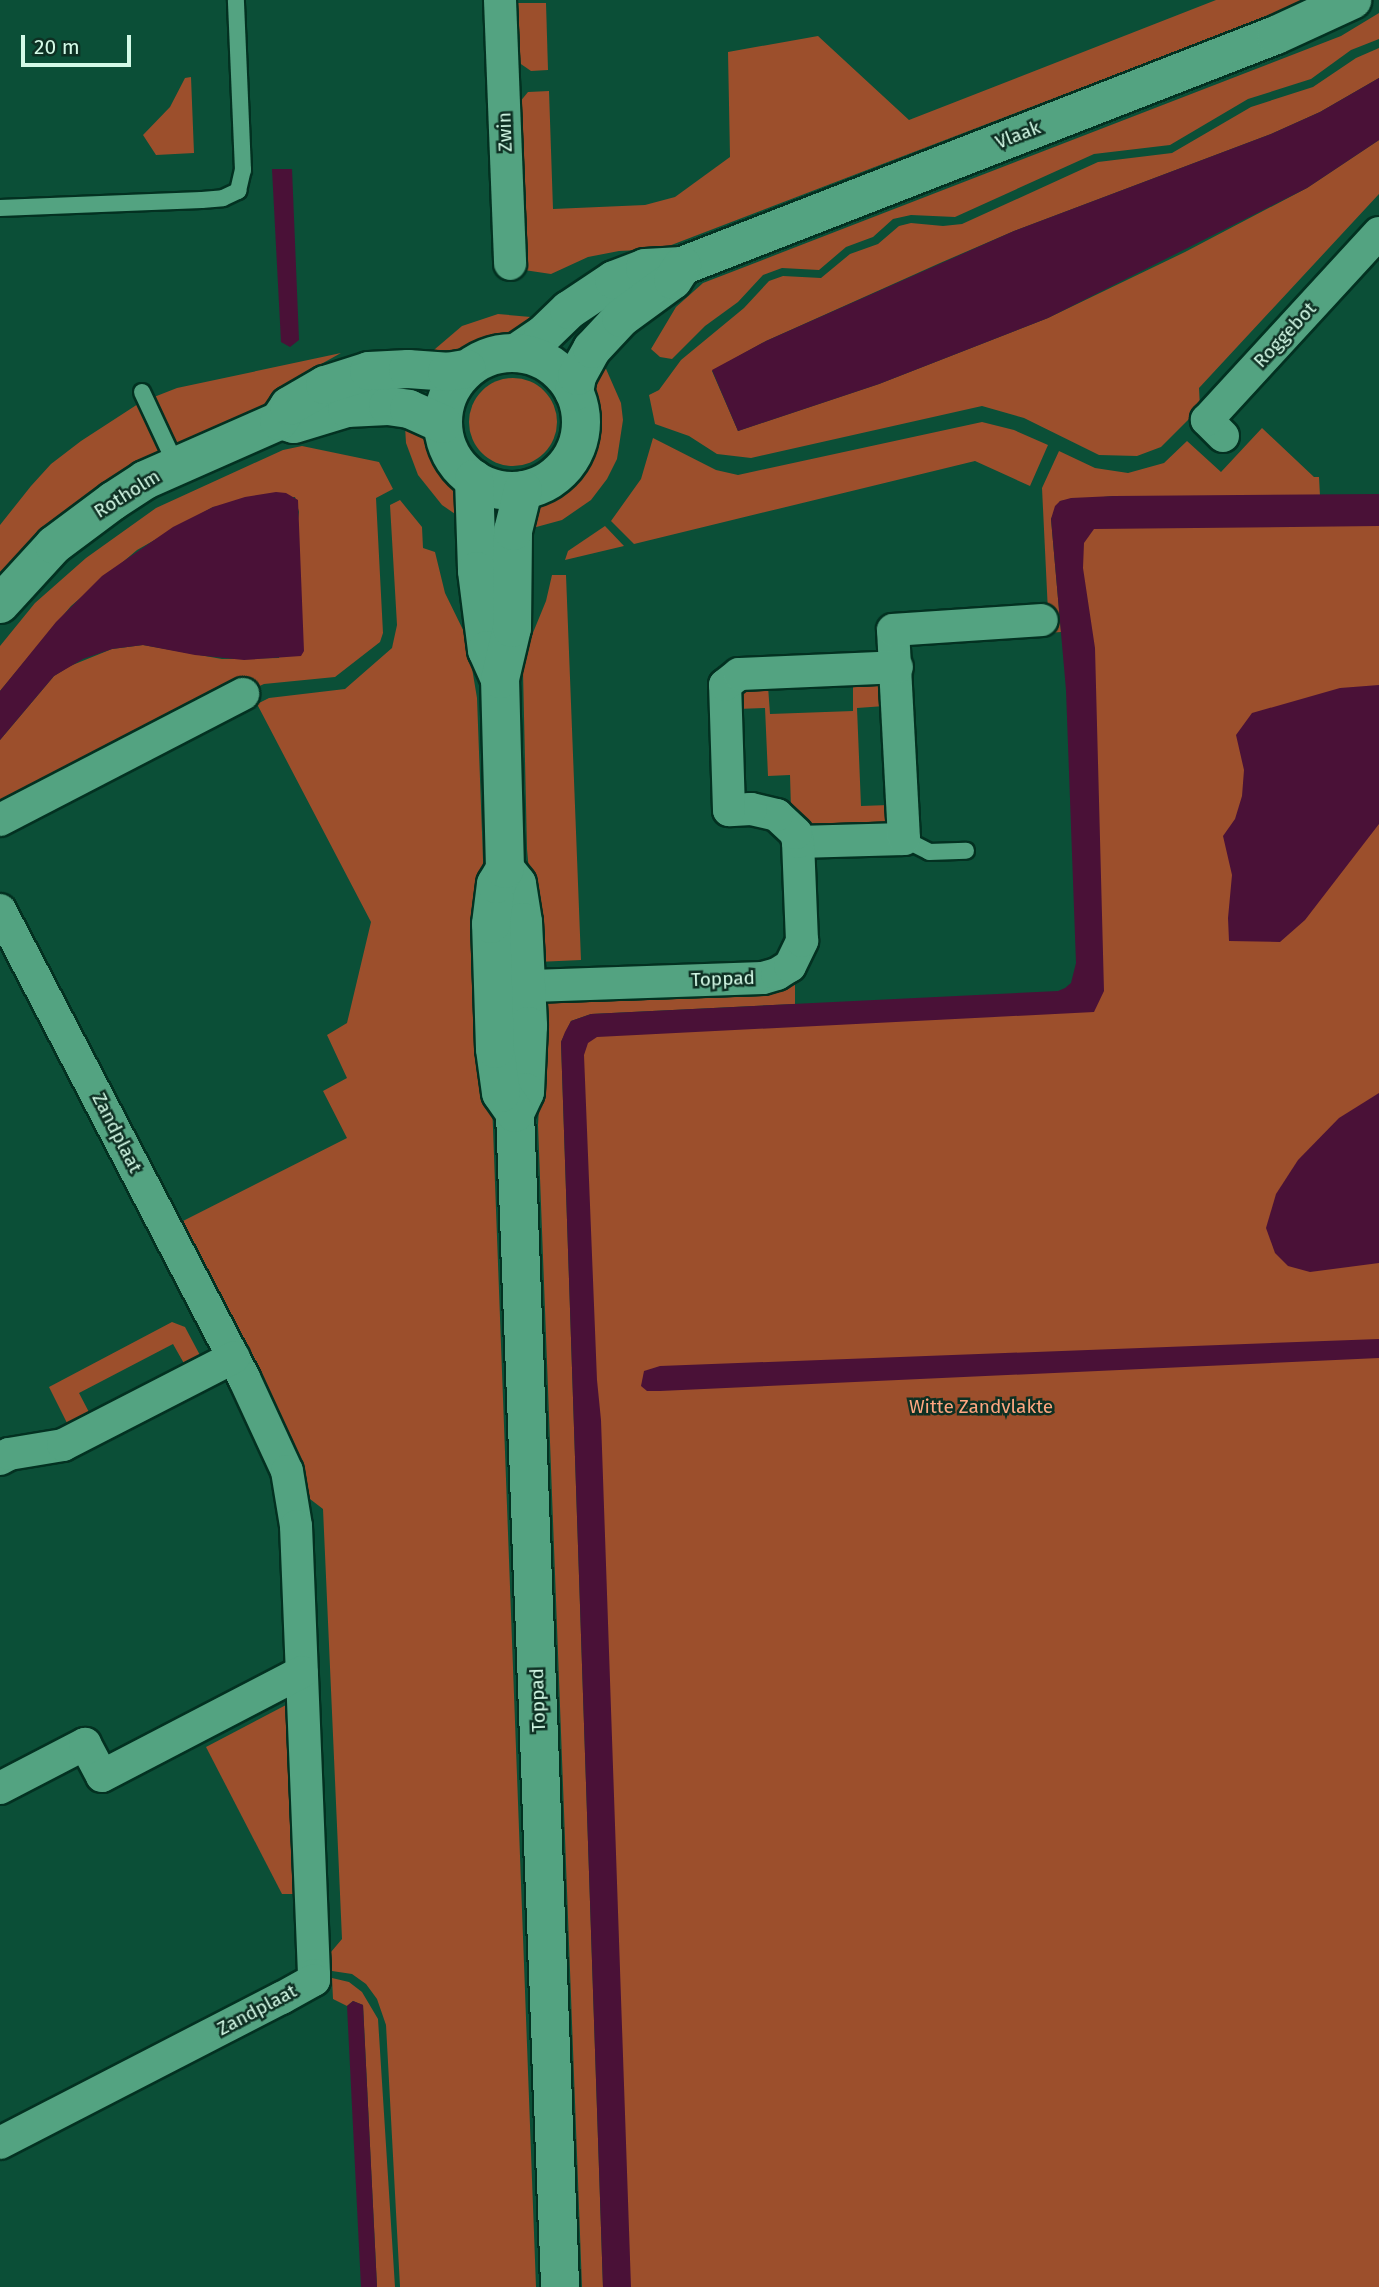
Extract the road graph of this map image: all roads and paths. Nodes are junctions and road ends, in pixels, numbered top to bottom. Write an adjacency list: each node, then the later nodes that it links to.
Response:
1 (236, 0): 4 (lane)
2 (500, 0): 6 (street, Zwin)
3 (1352, 0): 7 (street, Vlaak)
4 (0, 208)
5 (1379, 233): 14 (street, Roggebot)
6 (509, 264)
7 (682, 266): 8 (street, Vlaak); 11 (street, Vlaak)
8 (516, 353): 9 (street); 11 (street)
9 (467, 369): 12 (street, Rotholm); 13 (street)
10 (142, 392): 15 (lane)
11 (574, 392): 17 (street)
12 (279, 421): 13 (street, Rotholm); 15 (street, Rotholm)
13 (443, 424): 16 (street)
14 (1223, 436)
15 (176, 465): 18 (street, Rotholm)
16 (474, 480): 17 (street); 21 (street, Toppad)
17 (523, 490): 21 (street, Toppad)
18 (0, 604)
19 (1042, 620): 20 (street)
20 (897, 667): 24 (street); 25 (street)
21 (500, 679): 29 (street, Toppad)
22 (243, 694): 23 (street)
23 (0, 820)
24 (904, 839): 25 (street); 26 (lane)
25 (798, 842): 29 (street, Toppad)
26 (965, 851)
27 (0, 910): 28 (street, Zandplaat)
28 (12, 961): 30 (street, Zandplaat)
29 (509, 986): 35 (street, Toppad)
30 (234, 1357): 31 (street); 32 (street, Zandplaat)
31 (0, 1459)
32 (302, 1672): 33 (street); 34 (street, Zandplaat)
33 (0, 1788)
34 (0, 2143)
35 (560, 2287)

